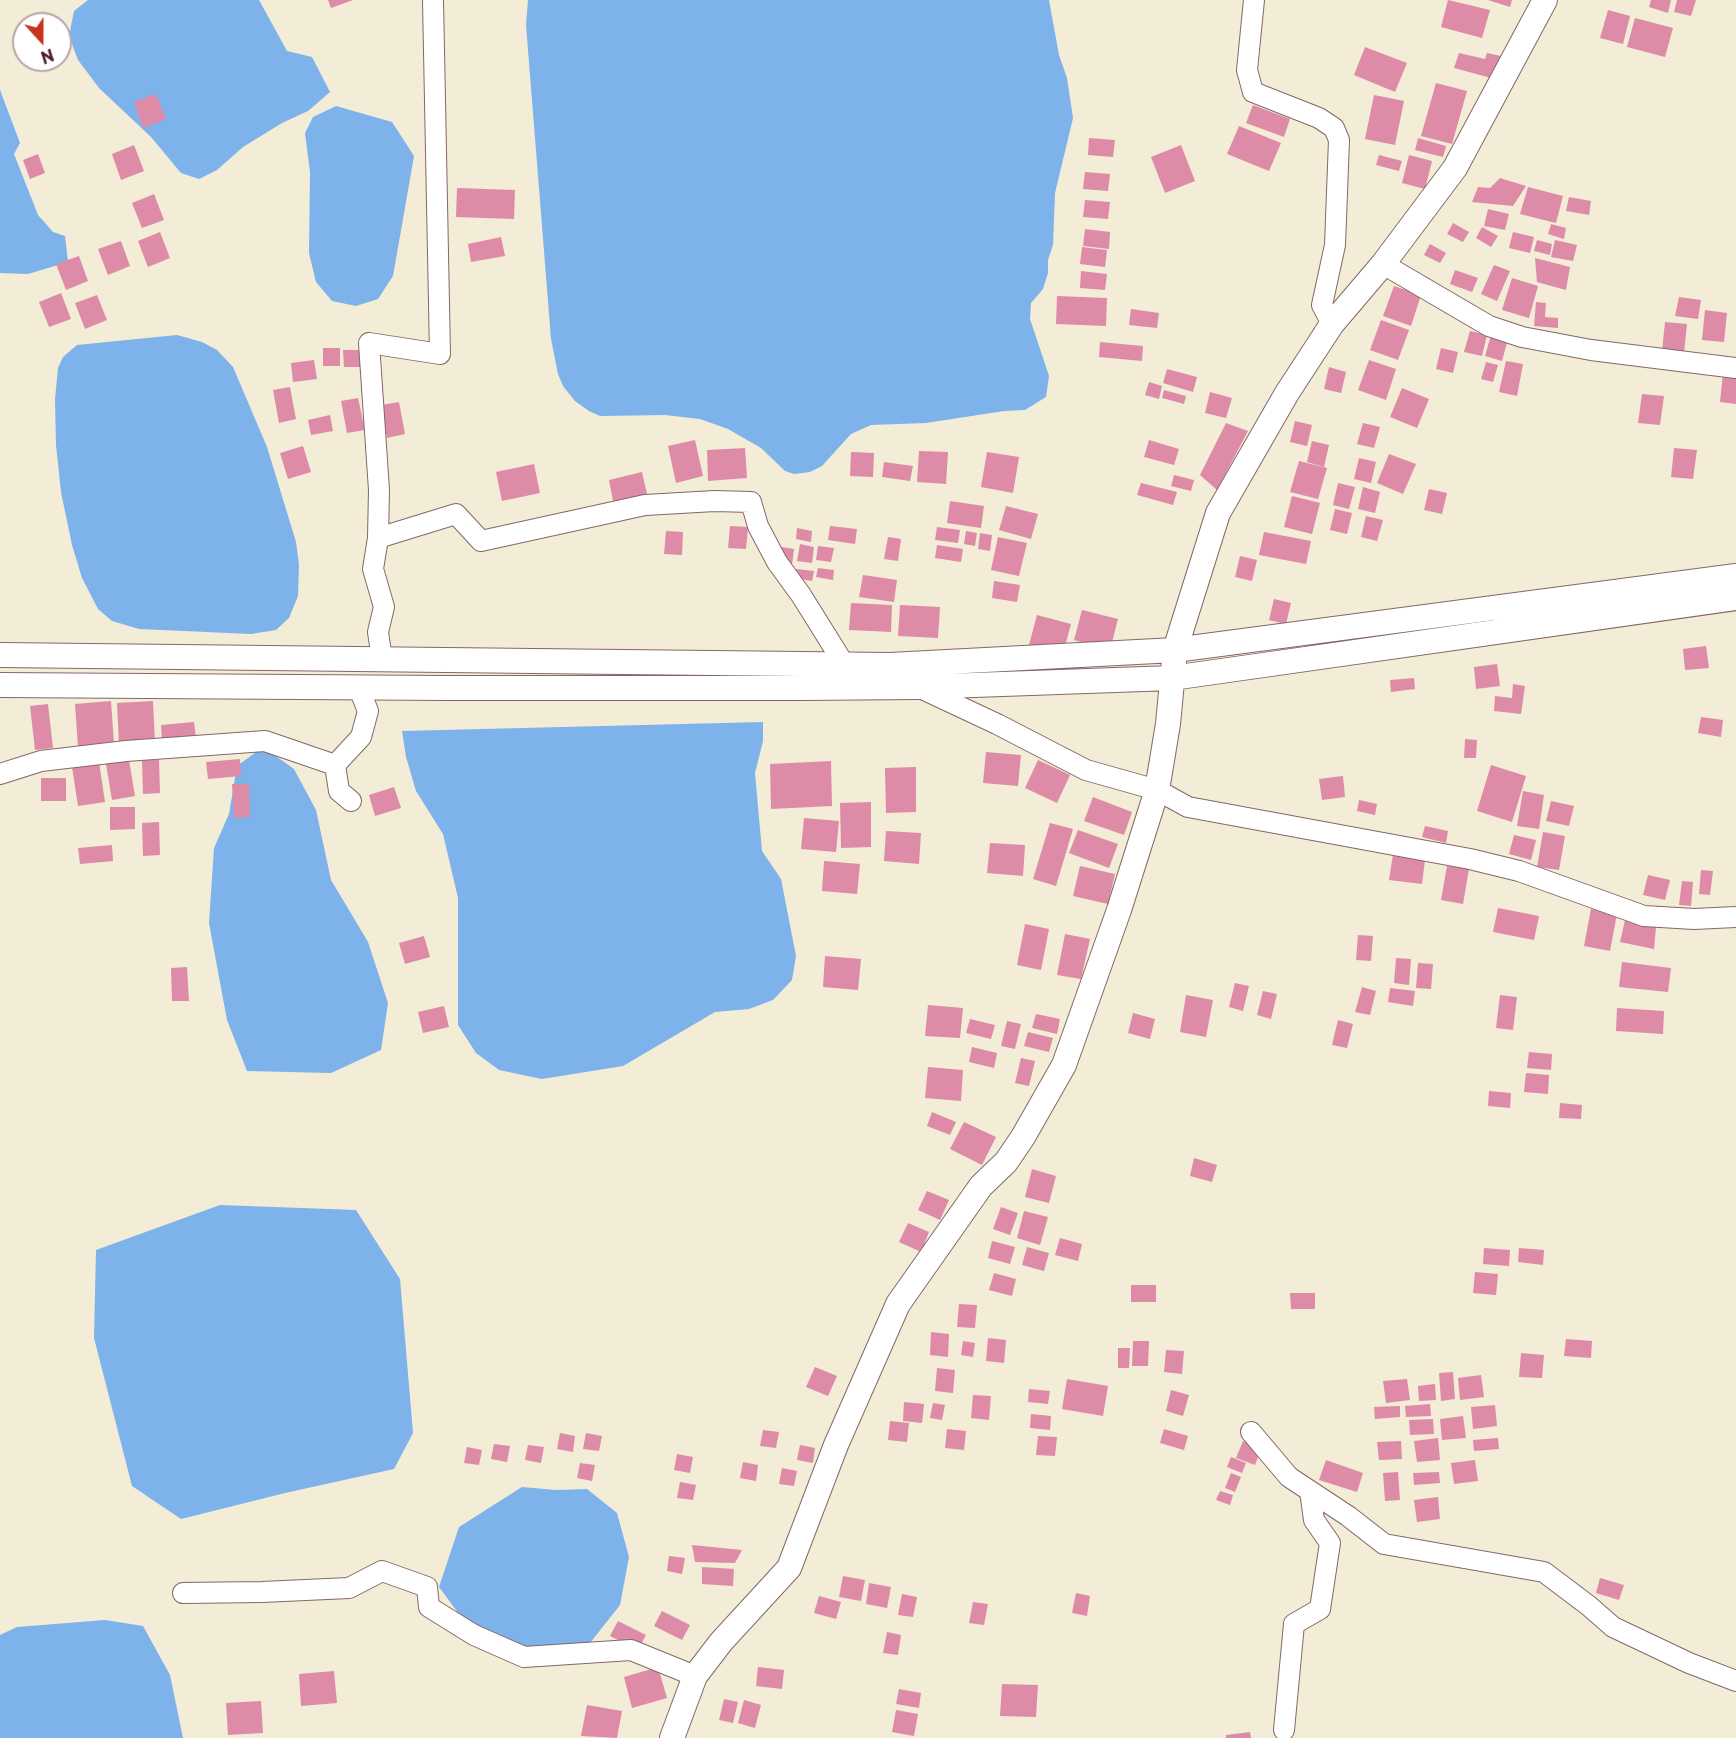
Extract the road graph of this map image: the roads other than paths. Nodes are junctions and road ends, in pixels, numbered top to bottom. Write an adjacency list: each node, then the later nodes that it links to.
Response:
1 (433, 0): 7 (street)
2 (1254, 0): 5 (street)
3 (1545, 0): 4 (main road)
4 (1383, 264): 5 (main road); 6 (street)
5 (1332, 324): 10 (main road)
6 (1736, 368)
7 (378, 538): 12 (street); 13 (street)
8 (1736, 576): 10 (main road)
9 (1736, 598): 14 (main road)
10 (1175, 650): 13 (main road); 14 (main road)
11 (0, 655): 12 (main road)
12 (382, 659): 13 (main road)
13 (844, 664): 17 (street)
14 (1172, 678): 18 (main road); 21 (main road)
15 (0, 685): 16 (main road)
16 (358, 686): 17 (main road); 19 (street)
17 (853, 687): 18 (main road)
18 (918, 687): 21 (street)
19 (335, 765): 20 (street); 22 (street)
20 (0, 774)
21 (1157, 790): 23 (street); 27 (main road)
22 (351, 801)
23 (1736, 917)
24 (1251, 1432): 25 (street)
25 (1310, 1491): 28 (street); 29 (street)
26 (183, 1593): 27 (street)
27 (695, 1676): 30 (main road)
28 (1736, 1682)
29 (1284, 1730)
30 (672, 1738)

